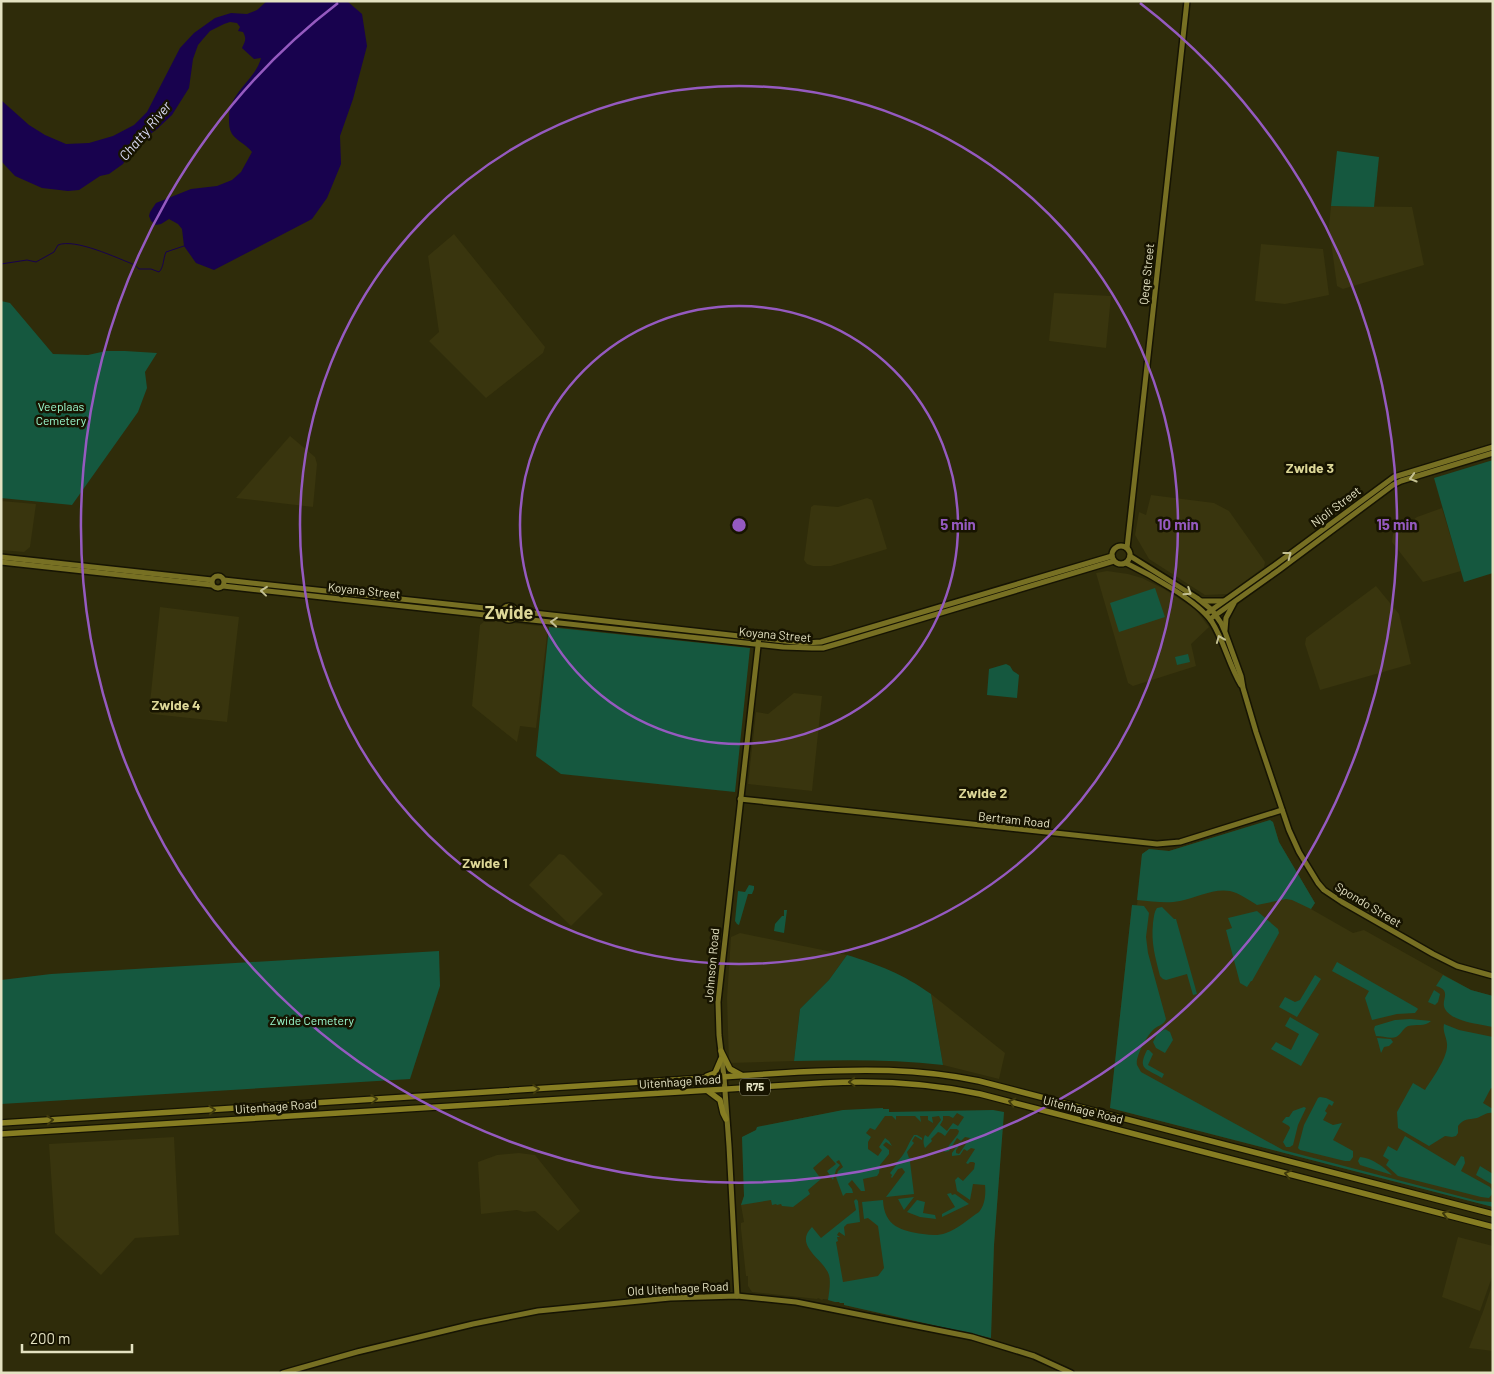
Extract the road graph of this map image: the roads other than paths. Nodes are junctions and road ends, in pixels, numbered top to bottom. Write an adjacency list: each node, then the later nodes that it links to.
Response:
1 (1187, 1): 4 (main road, Qeqe Street)
2 (1493, 447): 12 (main road, Njoli Street, one-way to 2)
3 (1493, 453): 13 (main road, Njoli Street, one-way to 13)
4 (1127, 548): 5 (main road); 7 (main road)
5 (1130, 556): 9 (main road); 14 (main road, Spondo Street, one-way to 14)
6 (1, 557): 10 (main road, Koyana Street)
7 (1113, 558): 9 (main road); 22 (main road, Koyana Street); 23 (main road, Koyana Street)
8 (1, 562): 10 (main road, Koyana Street)
9 (1126, 563): 19 (main road, Spondo Street)
10 (212, 582): 11 (main road, Koyana Street); 11 (main road, Koyana Street)
11 (224, 583): 15 (main road, Koyana Street); 18 (main road, Koyana Street, one-way to 11)
12 (1225, 600): 14 (main road); 17 (main road, Njoli Street)
13 (1236, 600): 17 (main road, Njoli Street); 21 (main road)
14 (1201, 601): 17 (main road, Spondo Street)
15 (503, 610): 16 (main road, Koyana Street); 18 (main road)
16 (516, 611): 20 (main road); 22 (main road, Koyana Street)
17 (1214, 612): 19 (main road, Njoli Street); 21 (main road, Spondo Street)
18 (503, 616): 20 (main road, Koyana Street)
19 (1208, 616): 24 (main road, Spondo Street, one-way to 19)
20 (513, 618): 23 (main road, Koyana Street, one-way to 20)
21 (1226, 632): 24 (main road, Spondo Street)
22 (759, 638): 23 (main road, Johnson Road)
23 (758, 644): 25 (main road, Johnson Road)
24 (1243, 688): 26 (main road, Spondo Street)
25 (740, 799): 26 (main road, Bertram Road); 28 (main road, Johnson Road)
26 (1282, 810): 27 (main road, Spondo Street)
27 (1493, 976)
28 (720, 1051): 29 (main road, Johnson Road); 30 (main road)
29 (721, 1059): 31 (main road, Johnson Road); 32 (main road)
30 (743, 1076): 31 (main road, Uitenhage Road / R75); 38 (main road, Uitenhage Road / R75)
31 (724, 1077): 32 (main road, Uitenhage Road / R75); 33 (main road, Johnson Road)
32 (704, 1079): 36 (main road, Uitenhage Road / R75, one-way to 32)
33 (724, 1089): 34 (main road, Uitenhage Road / R75); 35 (main road, Johnson Road); 39 (main road, Uitenhage Road / R75, one-way to 33)
34 (706, 1090): 35 (main road); 37 (main road, Uitenhage Road / R75)
35 (726, 1119): 40 (main road, Johnson Road)
36 (1, 1123)
37 (1, 1134)
38 (1493, 1214)
39 (1493, 1227)
40 (736, 1296): 41 (main road, Old Uitenhage Road); 42 (main road, Old Uitenhage Road)
41 (283, 1373)
42 (1071, 1373)

